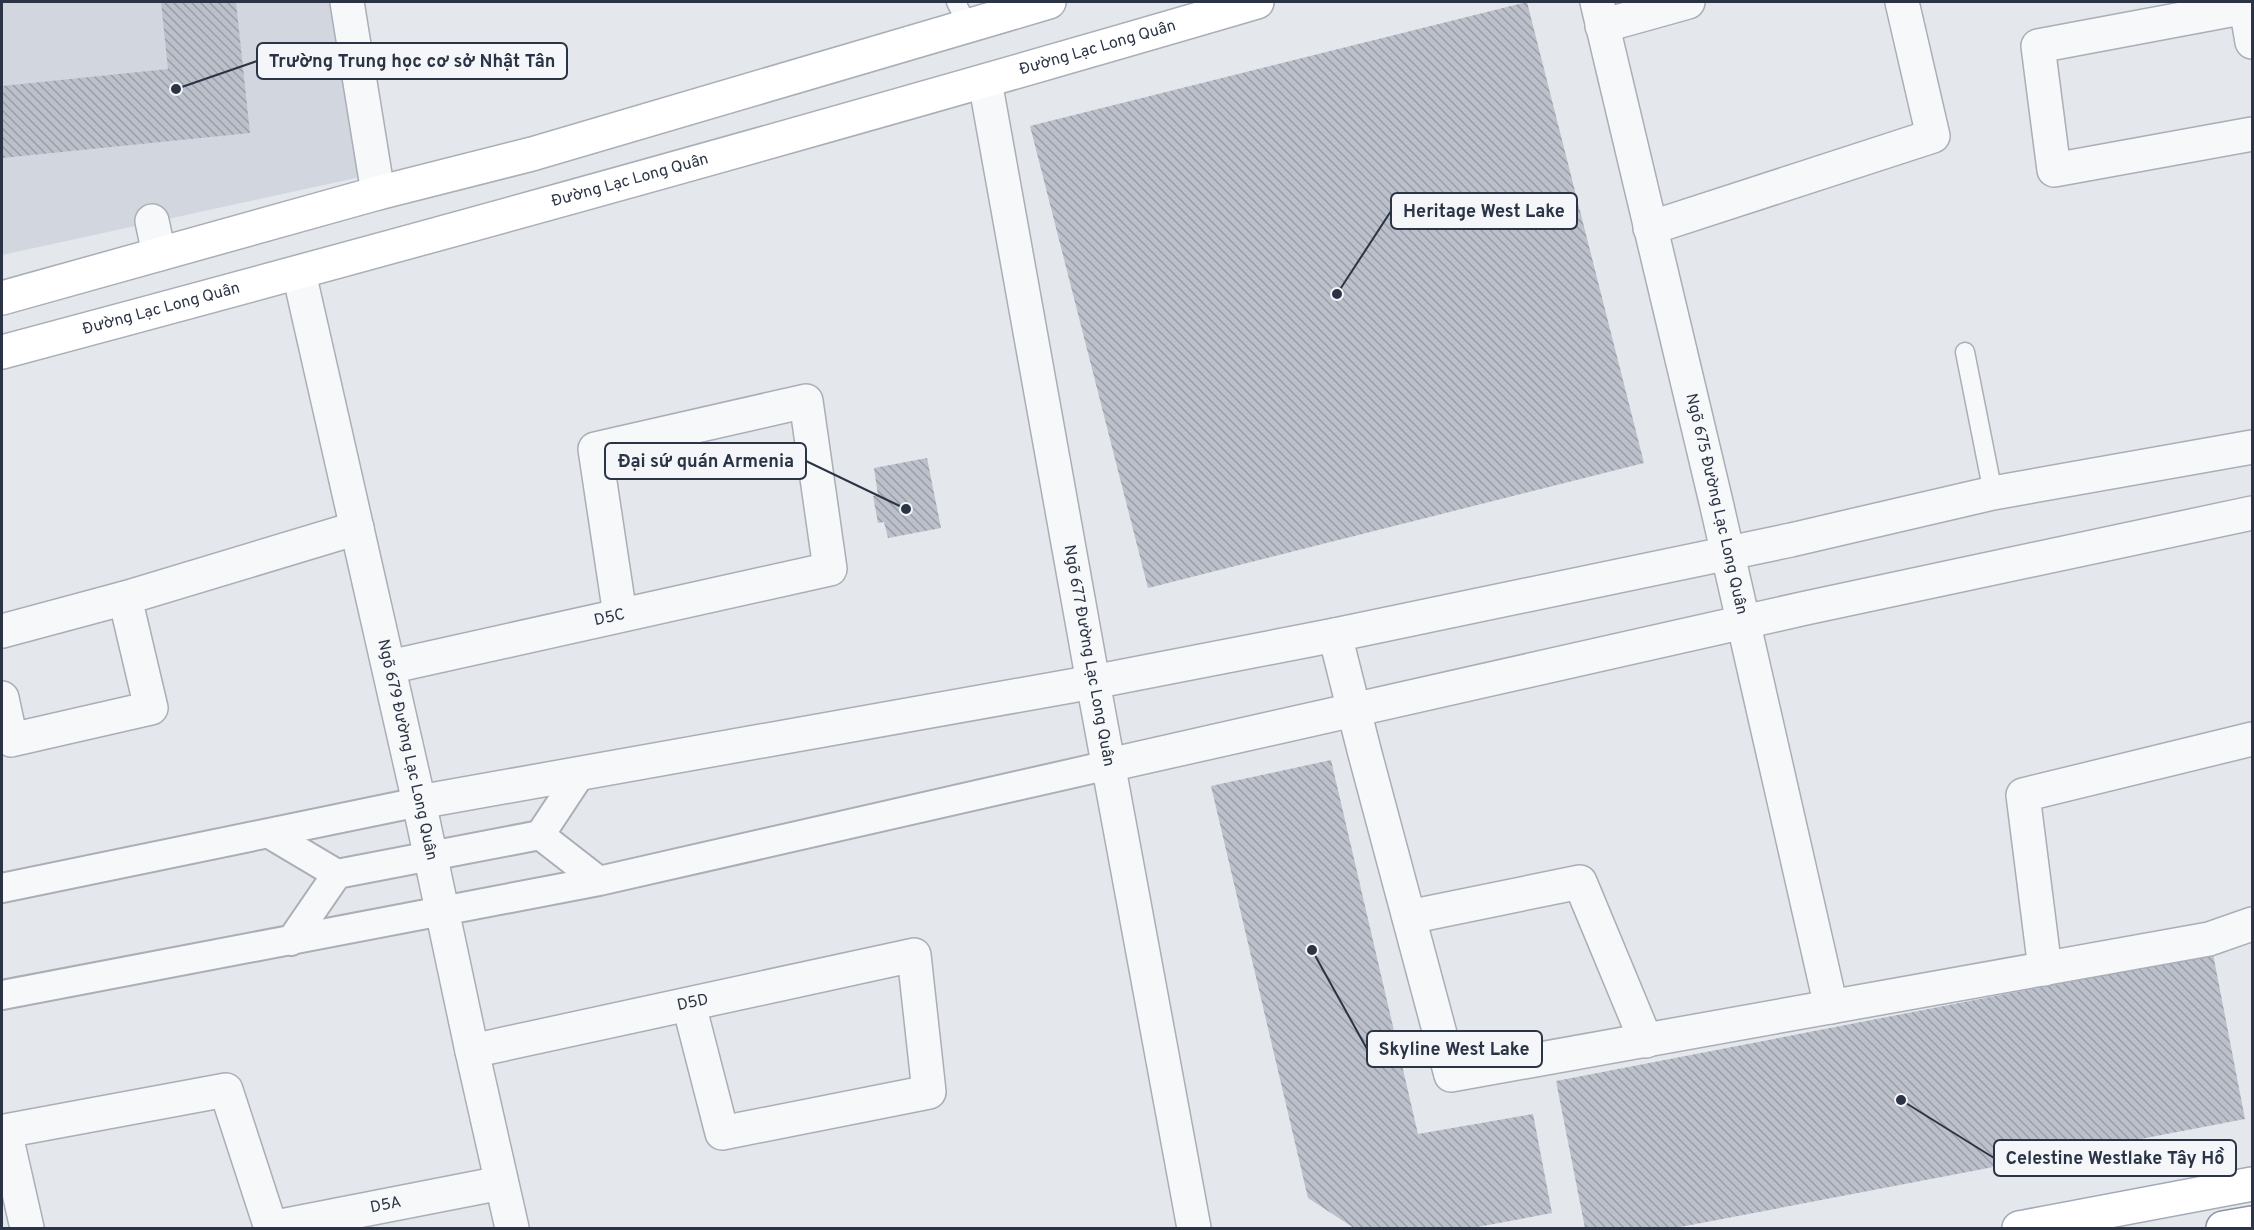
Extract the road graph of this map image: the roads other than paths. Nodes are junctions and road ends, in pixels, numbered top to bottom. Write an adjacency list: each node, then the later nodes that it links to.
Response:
1 (347, 2): 11 (street)
2 (1049, 2): 6 (main road)
3 (1257, 2): 9 (main road, Đường Lạc Long Quân)
4 (1688, 2): 7 (street)
5 (1902, 2): 13 (street)
6 (962, 14): 11 (main road)
7 (1600, 14): 13 (street, Ngõ 675 Đường Lạc Long Quân)
8 (2253, 42): 10 (street)
9 (985, 81): 15 (main road, Đường Lạc Long Quân); 30 (street, Ngõ 677 Đường Lạc Long Quân)
10 (2253, 134)
11 (378, 193): 14 (main road)
12 (152, 221): 14 (street)
13 (1650, 228): 23 (street, Ngõ 675 Đường Lạc Long Quân)
14 (159, 254): 16 (main road)
15 (299, 273): 17 (main road, Đường Lạc Long Quân); 22 (street, Ngõ 679 Đường Lạc Long Quân)
16 (2, 298)
17 (2, 352)
18 (1965, 352): 20 (lane)
19 (2253, 447): 20 (street)
20 (1993, 493): 23 (street)
21 (2253, 513): 26 (street)
22 (357, 528): 24 (street); 29 (street, Ngõ 679 Đường Lạc Long Quân)
23 (1728, 553): 26 (street, Ngõ 675 Đường Lạc Long Quân); 28 (street)
24 (125, 598): 27 (street); 31 (street)
25 (620, 615): 25 (street, D5C); 29 (street, D5C)
26 (1742, 622): 32 (street); 50 (street, Ngõ 675 Đường Lạc Long Quân)
27 (2, 631)
28 (1335, 635): 30 (street); 32 (street)
29 (389, 667): 36 (street, Ngõ 679 Đường Lạc Long Quân)
30 (1093, 682): 34 (street, Ngõ 677 Đường Lạc Long Quân); 35 (street)
31 (2, 698)
32 (1354, 711): 34 (street); 44 (street)
33 (2253, 739): 47 (street)
34 (1109, 765): 41 (street); 59 (street, Ngõ 677 Đường Lạc Long Quân)
35 (581, 773): 36 (street); 38 (street)
36 (419, 802): 37 (street); 39 (street, Ngõ 679 Đường Lạc Long Quân)
37 (268, 833): 40 (street); 42 (street)
38 (540, 835): 39 (street); 41 (street)
39 (430, 856): 40 (street); 43 (street, Ngõ 679 Đường Lạc Long Quân)
40 (337, 874): 46 (street)
41 (599, 881): 43 (street)
42 (2, 888)
43 (442, 912): 46 (street); 52 (street, Ngõ 679 Đường Lạc Long Quân)
44 (1409, 917): 51 (street); 51 (street)
45 (2253, 924): 47 (street)
46 (291, 941): 48 (street)
47 (2045, 969): 50 (street)
48 (2, 995)
49 (689, 1005): 49 (street, D5D); 52 (street, D5D)
50 (1831, 1007): 51 (street)
51 (1646, 1041)
52 (472, 1051): 53 (street, Ngõ 679 Đường Lạc Long Quân)
53 (501, 1183): 57 (street, D5A); 58 (street, Ngõ 679 Đường Lạc Long Quân)
54 (2253, 1184): 60 (main road)
55 (2253, 1223): 61 (main road)
56 (27, 1228): 57 (street)
57 (271, 1228)
58 (512, 1228)
59 (1194, 1228)
60 (2019, 1228)
61 (2223, 1228)

